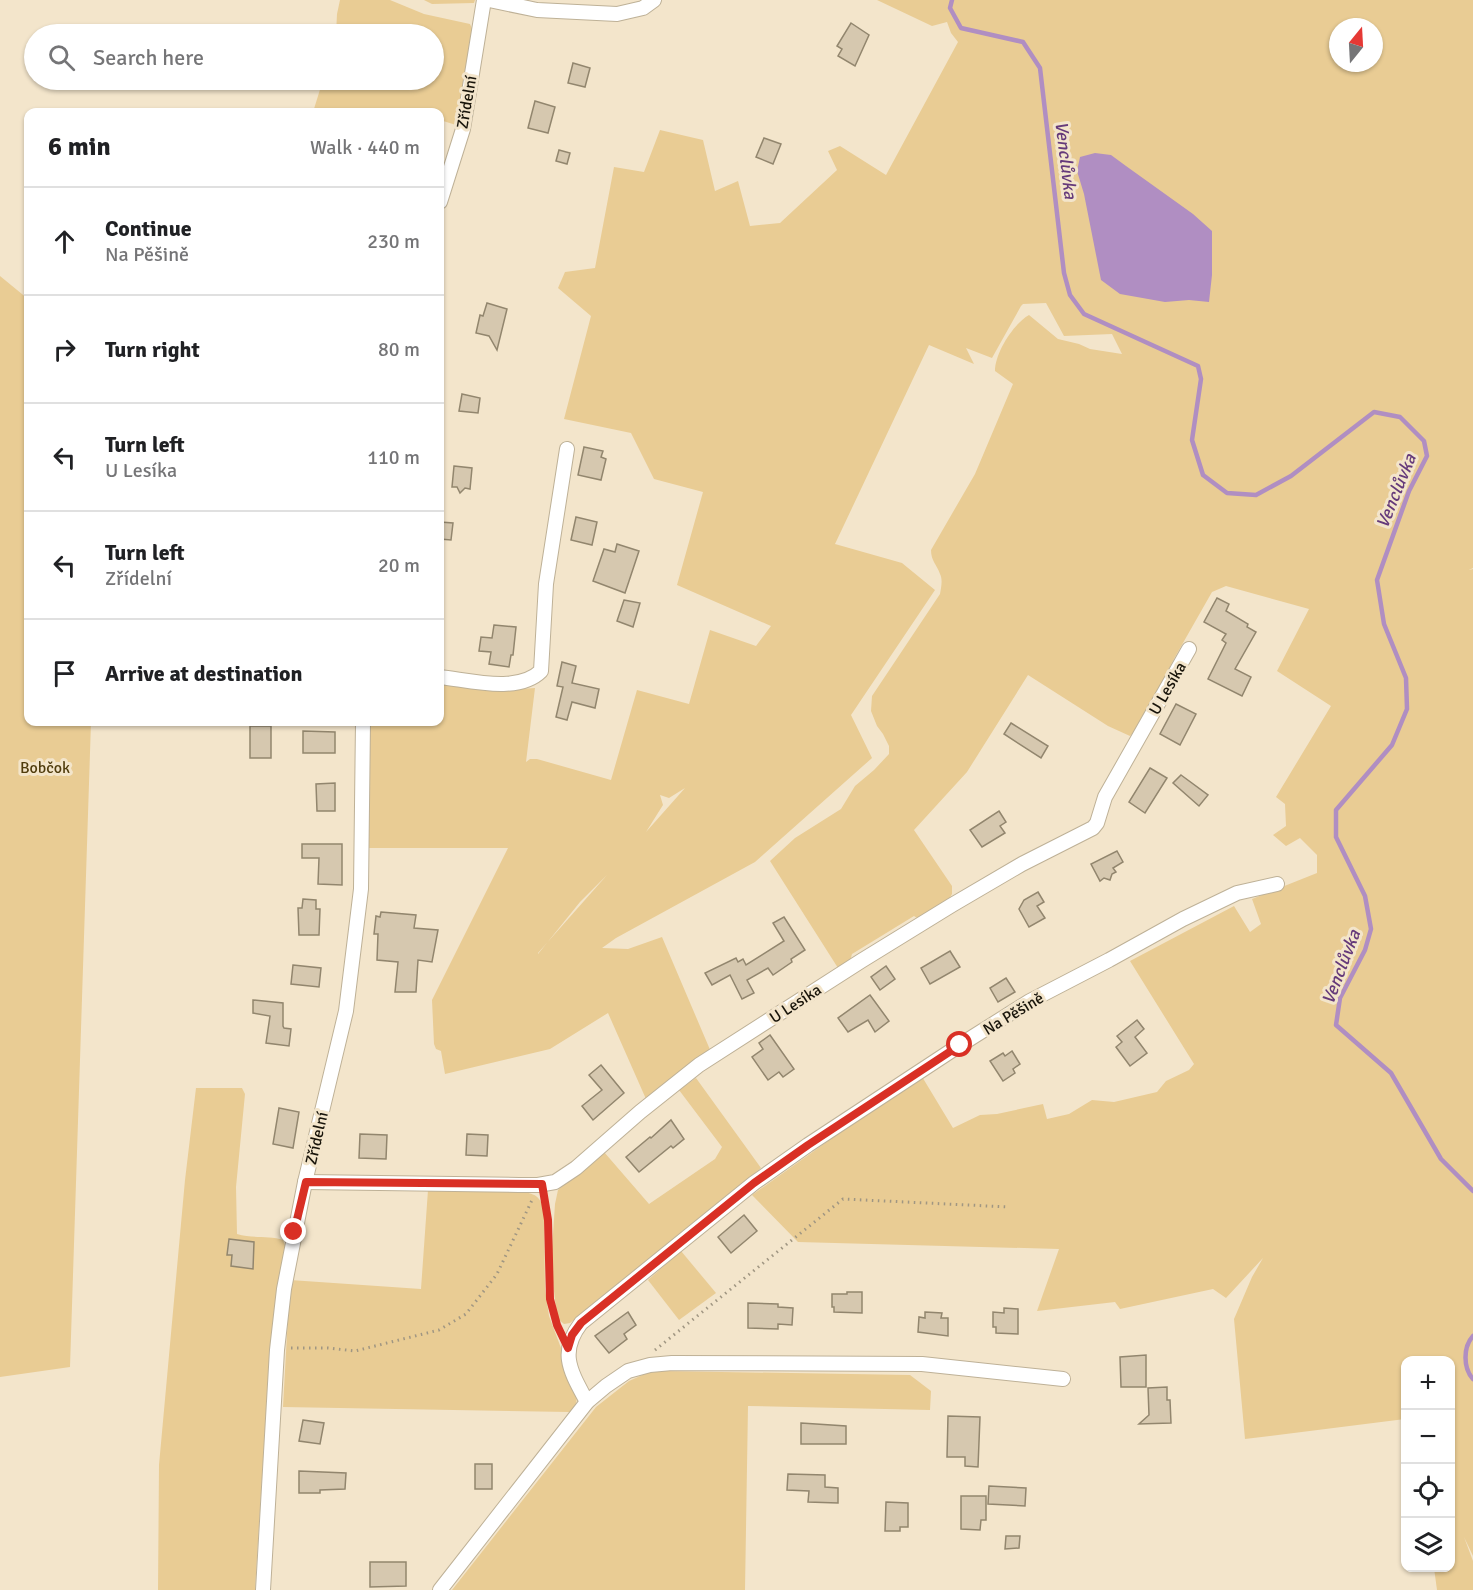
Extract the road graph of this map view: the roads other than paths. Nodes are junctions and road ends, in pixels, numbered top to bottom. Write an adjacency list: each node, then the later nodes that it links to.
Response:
1 (483, 0): 4 (street, Zřídelní)
2 (489, 0): 3 (street)
3 (654, 0)
4 (444, 189)
5 (567, 449): 7 (street)
6 (1190, 648): 10 (street, U Lesíka)
7 (444, 677)
8 (363, 726): 10 (street, Zřídelní)
9 (1277, 884): 12 (street, Na Pěšině)
10 (306, 1182): 13 (street, Zřídelní)
11 (1063, 1379): 12 (street)
12 (587, 1402): 14 (street)
13 (263, 1590)
14 (440, 1590)

